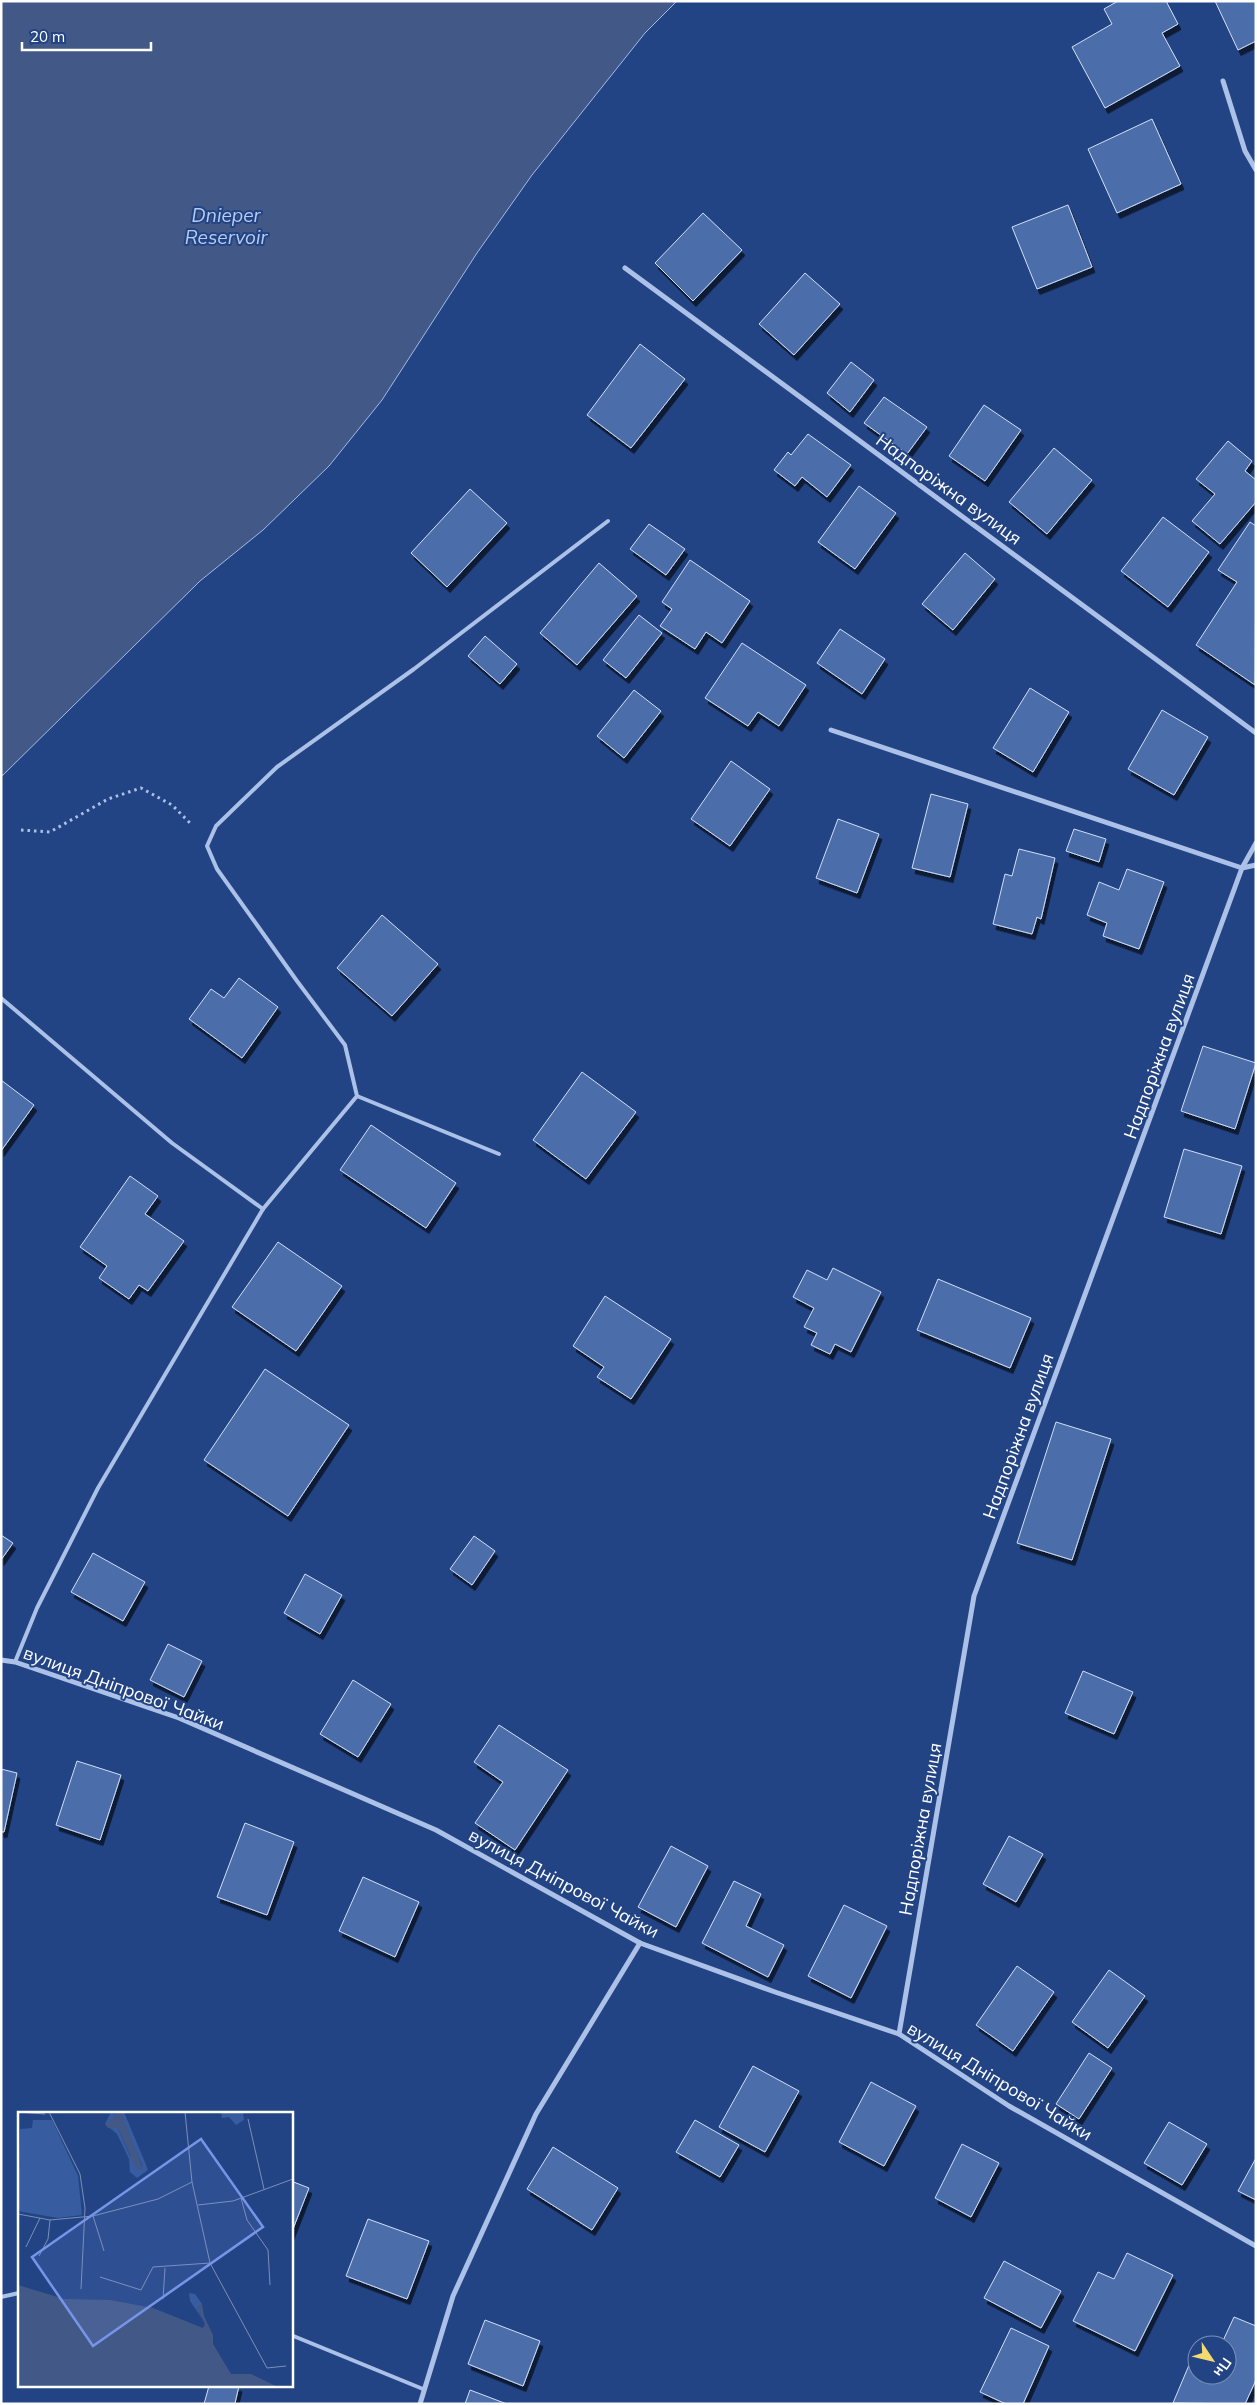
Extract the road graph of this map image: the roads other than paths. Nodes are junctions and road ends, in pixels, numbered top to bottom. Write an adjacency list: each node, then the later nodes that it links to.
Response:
1 (1223, 82): 2 (street)
2 (1256, 170)
3 (625, 268): 6 (street, Надпоріжна вулиця)
4 (608, 521): 11 (lane)
5 (831, 730): 9 (street)
6 (1256, 733)
7 (1256, 843): 9 (street, Надпоріжна вулиця)
8 (1256, 865): 9 (street)
9 (1242, 868): 17 (street, Надпоріжна вулиця)
10 (1, 998): 13 (lane)
11 (357, 1096): 12 (lane); 13 (lane)
12 (499, 1154)
13 (263, 1209): 15 (lane)
14 (1, 1660): 15 (street, вулиця Дніпрової Чайки)
15 (15, 1662): 16 (street, вулиця Дніпрової Чайки)
16 (640, 1943): 17 (street, вулиця Дніпрової Чайки); 22 (street)
17 (899, 2034): 18 (street, вулиця Дніпрової Чайки)
18 (1256, 2246)
19 (18, 2294): 20 (lane)
20 (1, 2297)
21 (292, 2335): 22 (lane)
22 (423, 2388): 23 (street)
23 (420, 2404)

